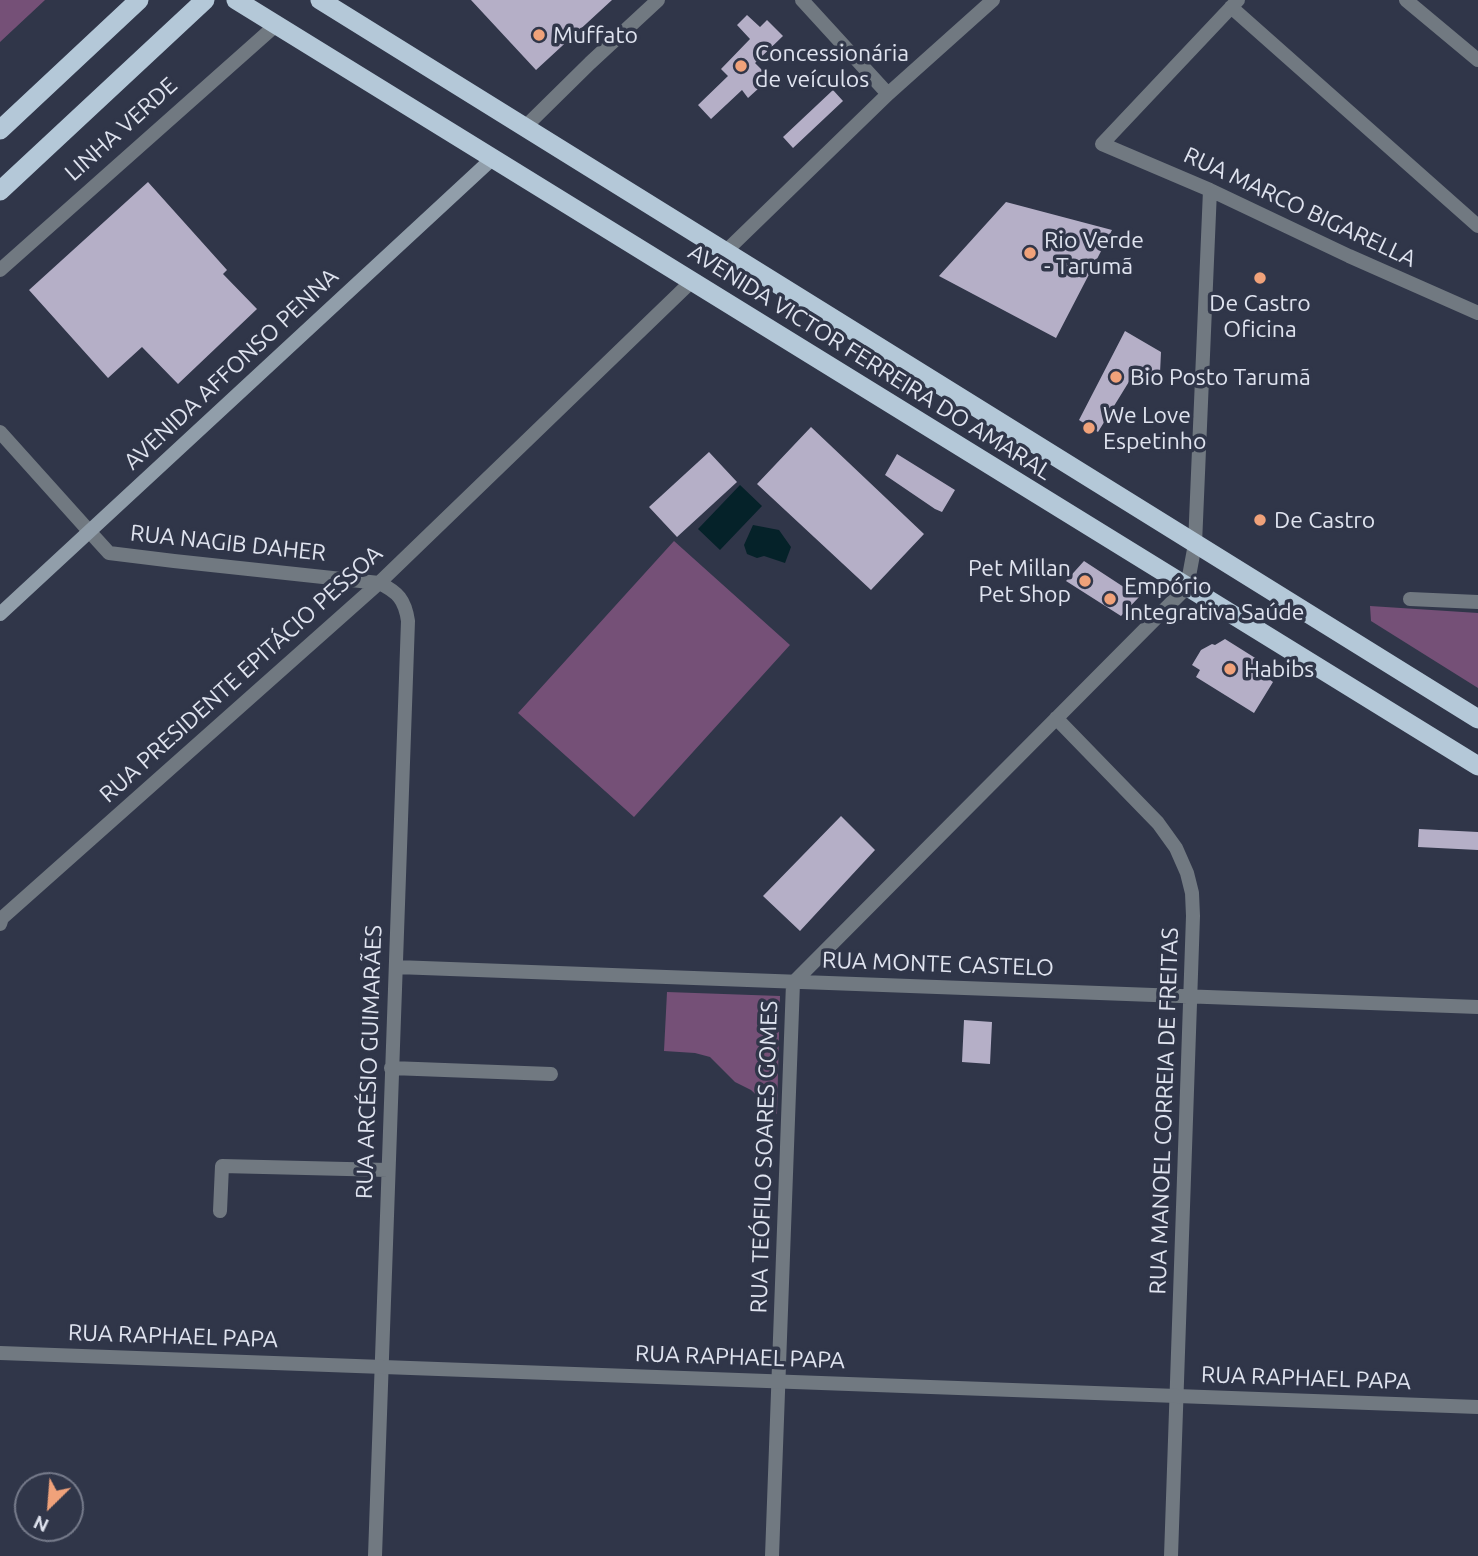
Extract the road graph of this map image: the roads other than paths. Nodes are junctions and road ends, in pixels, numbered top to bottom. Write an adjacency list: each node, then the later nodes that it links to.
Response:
1 (139, 0): 14 (highway)
2 (205, 0): 17 (highway, LINHA VERDE)
3 (236, 0): 10 (highway, AVENIDA VICTOR FERREIRA DO AMARAL)
4 (320, 0): 13 (highway, AVENIDA VICTOR FERREIRA DO AMARAL)
5 (658, 0): 13 (street)
6 (802, 0): 12 (street)
7 (993, 0): 12 (street)
8 (1406, 0): 11 (street)
9 (1235, 4): 16 (street, RUA MARCO BIGARELLA); 18 (street)
10 (276, 25): 15 (highway, AVENIDA VICTOR FERREIRA DO AMARAL); 20 (street, LINHA VERDE)
11 (1478, 60)
12 (888, 94): 19 (street)
13 (524, 127): 19 (highway, AVENIDA VICTOR FERREIRA DO AMARAL)
14 (0, 130)
15 (492, 158): 21 (highway, AVENIDA VICTOR FERREIRA DO AMARAL); 24 (main road, AVENIDA AFFONSO PENNA)
16 (1210, 190): 22 (street, RUA MARCO BIGARELLA); 25 (street)
17 (0, 191)
18 (1478, 226)
19 (726, 252): 25 (highway, AVENIDA VICTOR FERREIRA DO AMARAL)
20 (0, 270)
21 (692, 281): 26 (street, RUA PRESIDENTE EPITÁCIO PESSOA); 27 (highway, AVENIDA VICTOR FERREIRA DO AMARAL)
22 (1478, 313)
23 (0, 432): 24 (street, RUA NAGIB DAHER)
24 (89, 531): 26 (street, RUA NAGIB DAHER); 30 (main road, AVENIDA AFFONSO PENNA)
25 (1195, 544): 27 (street); 32 (highway, AVENIDA VICTOR FERREIRA DO AMARAL)
26 (379, 583): 34 (street, RUA PRESIDENTE EPITÁCIO PESSOA); 35 (street, RUA ARCÉSIO GUIMARÃES)
27 (1187, 587): 31 (street, RUA TEÓFILO SOARES GOMES); 33 (highway, AVENIDA VICTOR FERREIRA DO AMARAL)
28 (1410, 598): 29 (street)
29 (1478, 602)
30 (0, 614)
31 (1056, 718): 36 (street, RUA TEÓFILO SOARES GOMES); 37 (street, RUA MANOEL CORREIA DE FREITAS)
32 (1478, 719)
33 (1478, 766)
34 (0, 924)
35 (396, 967): 36 (street, RUA MONTE CASTELO); 39 (street, RUA ARCÉSIO GUIMARÃES)
36 (793, 983): 37 (street, RUA MONTE CASTELO); 45 (street, RUA TEÓFILO SOARES GOMES)
37 (1190, 995): 38 (street, RUA MONTE CASTELO); 46 (street, RUA MANOEL CORREIA DE FREITAS)
38 (1478, 1007)
39 (391, 1068): 40 (street); 41 (street, RUA ARCÉSIO GUIMARÃES)
40 (551, 1074)
41 (388, 1170): 42 (street); 44 (street, RUA ARCÉSIO GUIMARÃES)
42 (220, 1211)
43 (0, 1353): 44 (street, RUA RAPHAEL PAPA)
44 (381, 1367): 45 (street, RUA RAPHAEL PAPA); 48 (street, RUA ARCÉSIO GUIMARÃES)
45 (778, 1381): 46 (street, RUA RAPHAEL PAPA); 49 (street, RUA TEÓFILO SOARES GOMES)
46 (1176, 1396): 47 (street, RUA RAPHAEL PAPA); 50 (street, RUA MANOEL CORREIA DE FREITAS)
47 (1478, 1407)
48 (374, 1556)
49 (772, 1556)
50 (1171, 1556)

